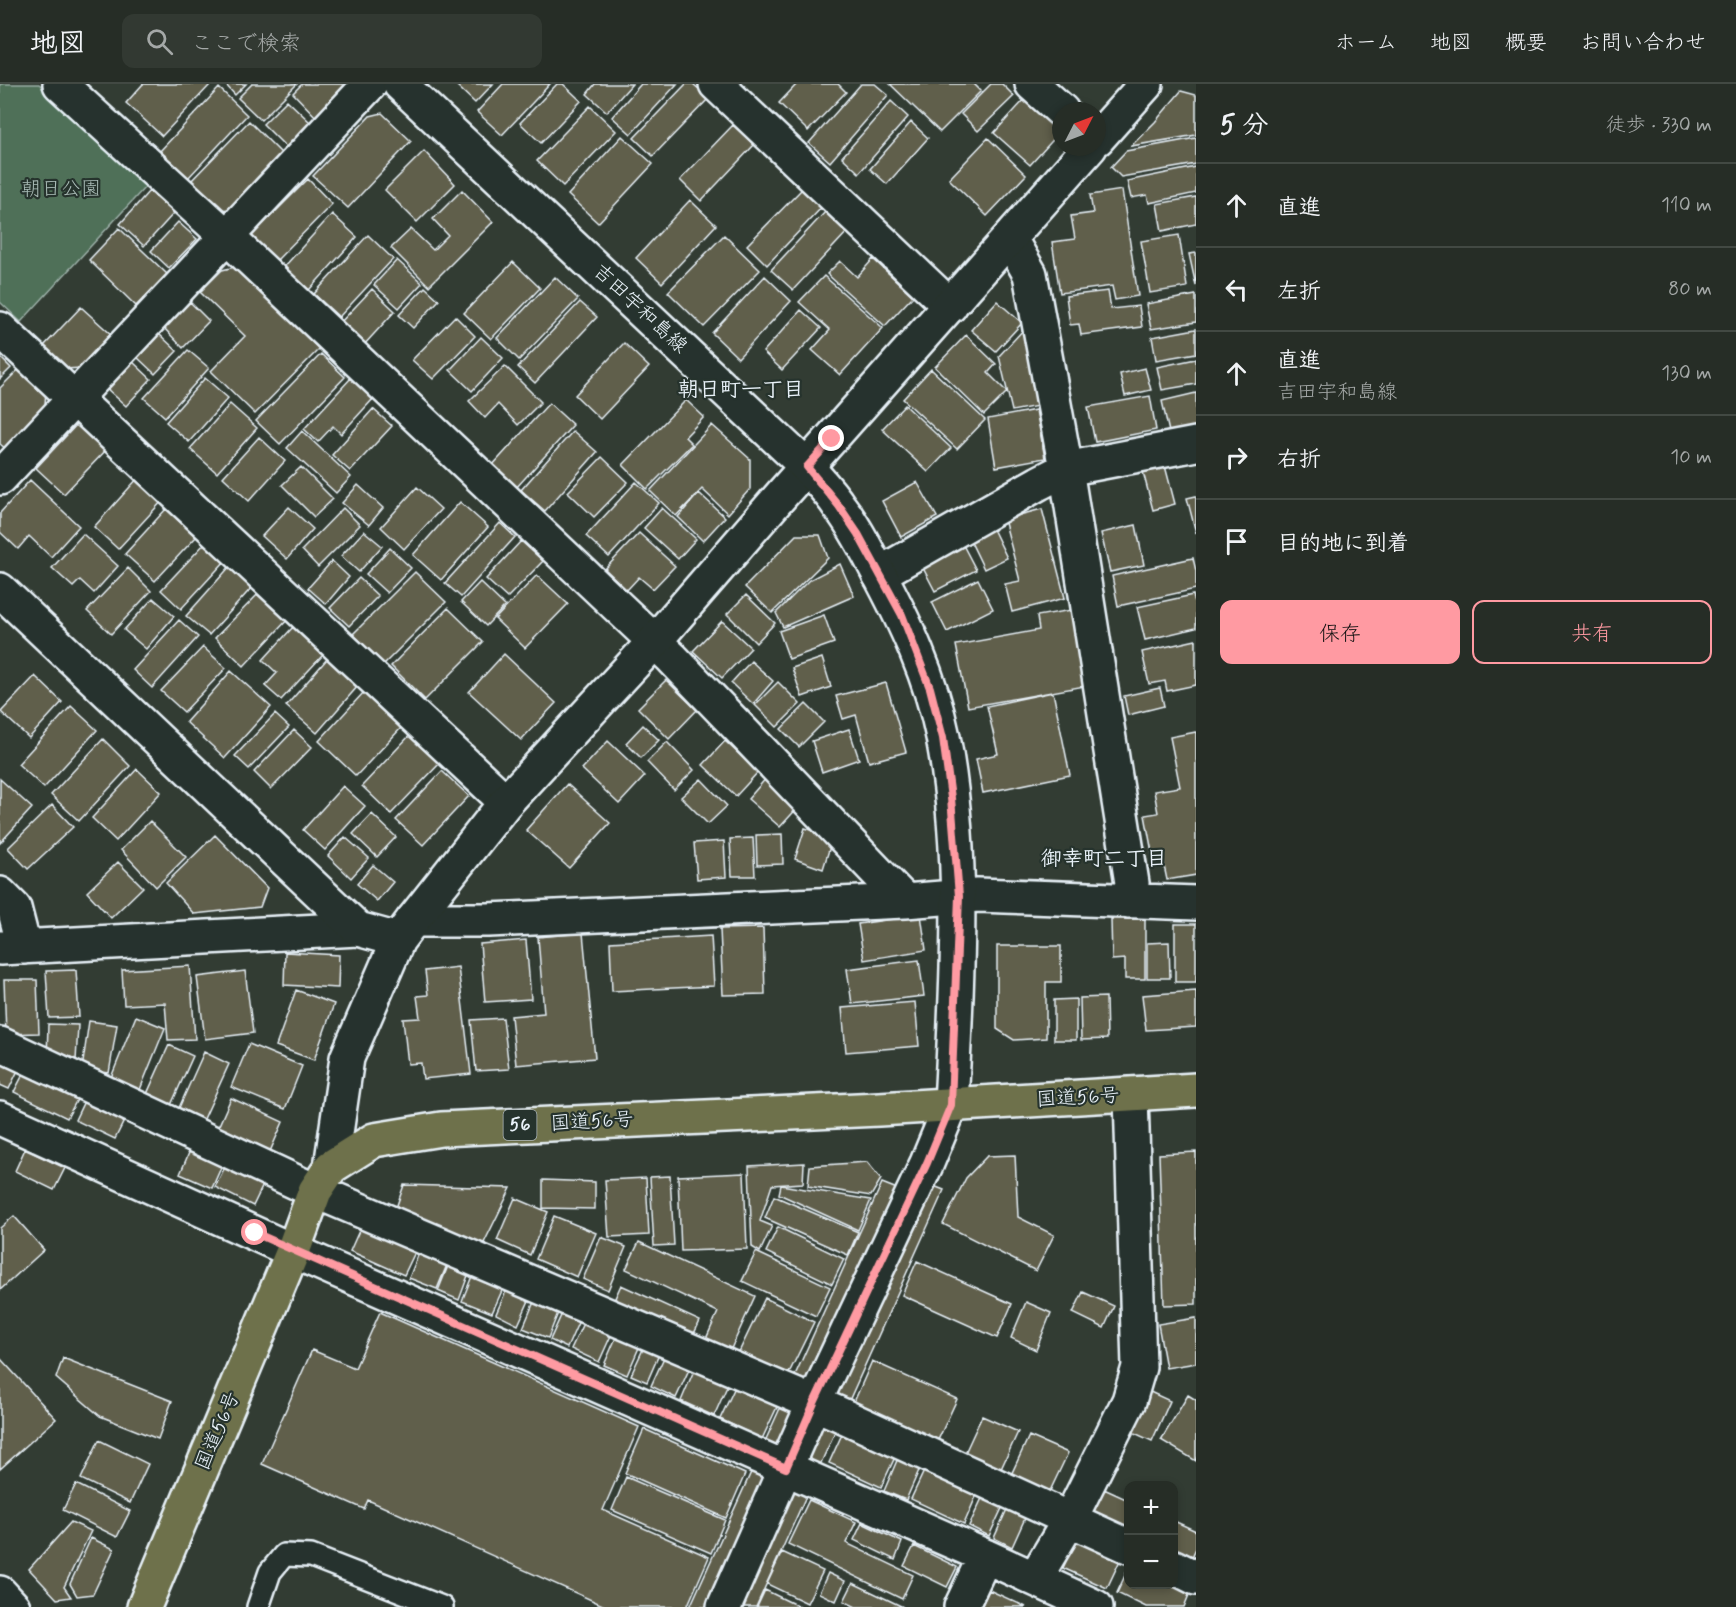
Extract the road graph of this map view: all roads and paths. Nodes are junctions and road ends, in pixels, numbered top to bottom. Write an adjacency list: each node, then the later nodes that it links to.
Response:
1 (60, 84): 10 (street)
2 (370, 84): 10 (street)
3 (400, 84): 16 (street, 吉田宇和島線)
4 (716, 84): 12 (street)
5 (1032, 84): 7 (street)
6 (1146, 84): 8 (street)
7 (1052, 102)
8 (1106, 129)
9 (1082, 156): 11 (street)
10 (226, 236): 14 (street); 21 (street)
11 (1010, 239): 12 (street); 17 (street)
12 (950, 306): 16 (street)
13 (0, 329): 14 (street)
14 (75, 398): 18 (street); 22 (street)
15 (1196, 444): 17 (street)
16 (807, 467): 19 (street, 吉田宇和島線); 21 (street)
17 (1066, 469): 19 (street); 26 (street)
18 (0, 478)
19 (879, 574): 24 (street, 吉田宇和島線)
20 (0, 590): 28 (street)
21 (654, 642): 22 (street); 25 (street)
22 (507, 802): 29 (street)
23 (0, 894): 30 (street)
24 (959, 896): 25 (street); 26 (street); 34 (street, 吉田宇和島線)
25 (905, 901): 29 (street)
26 (1129, 901): 27 (street)
27 (1196, 903)
28 (358, 929): 29 (street); 30 (street)
29 (406, 930): 36 (street)
30 (12, 947)
31 (0, 1044): 36 (street)
32 (1196, 1090): 33 (highway, 国道56号 / 56)
33 (1131, 1095): 34 (highway, 国道56号 / 56); 40 (street)
34 (951, 1105): 36 (highway, 国道56号 / 56); 38 (street)
35 (0, 1118): 37 (street)
36 (323, 1179): 37 (highway, 国道56号); 38 (street)
37 (293, 1251): 39 (street); 48 (highway, 国道56号)
38 (814, 1403): 39 (street); 40 (street)
39 (786, 1468): 42 (street); 51 (street)
40 (1070, 1519): 41 (street); 44 (street)
41 (1124, 1544)
42 (985, 1556): 44 (street); 52 (street)
43 (1178, 1569): 45 (street)
44 (1035, 1578): 53 (street)
45 (1196, 1578)
46 (0, 1593): 47 (street)
47 (13, 1607)
48 (144, 1607)
49 (258, 1607): 50 (lane)
50 (442, 1607)
51 (724, 1607)
52 (961, 1607)
53 (1096, 1607)

